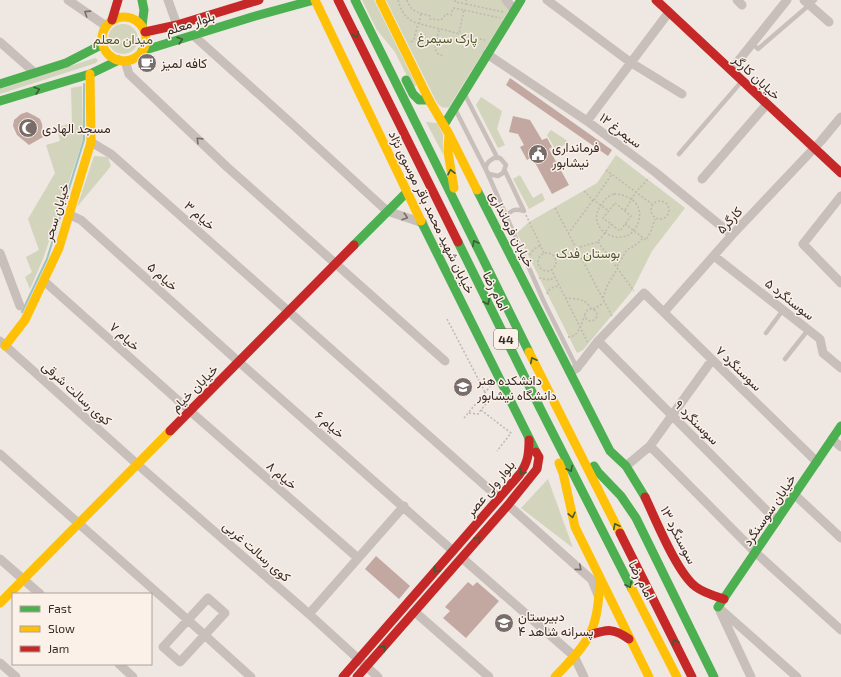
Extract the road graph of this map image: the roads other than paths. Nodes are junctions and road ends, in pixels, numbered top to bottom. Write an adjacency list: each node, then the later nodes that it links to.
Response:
1 (68, 0): 22 (street, one-way to 1)
2 (118, 0): 22 (main road)
3 (142, 0): 24 (main road)
4 (168, 0): 23 (street)
5 (259, 0): 17 (main road, بلوار معلم)
6 (315, 0): 20 (main road, بلوار معلم); 59 (main road, خیابان شهید محمد باقر موسوی نژاد)
7 (338, 0): 87 (main road, امام رضا / 44, one-way to 87)
8 (355, 0): 25 (main road, امام رضا / 44)
9 (380, 0): 43 (main road, خیابان فرمانداری)
10 (506, 0): 18 (street)
11 (521, 0): 18 (main road)
12 (547, 0): 34 (street)
13 (656, 0): 19 (main road, خیابان کارگر)
14 (787, 0): 28 (street)
15 (804, 0): 21 (street)
16 (815, 0): 28 (lane)
17 (247, 2): 20 (street); 23 (main road, بلوار معلم)
18 (510, 11): 32 (main road)
19 (668, 12): 34 (street); 35 (main road, خیابان کارگر)
20 (252, 17): 26 (main road, بلوار معلم)
21 (829, 22)
22 (109, 23): 24 (main road); 29 (main road)
23 (177, 25): 24 (main road, بلوار معلم)
24 (144, 29): 30 (main road)
25 (372, 34): 31 (main road); 61 (main road, امام رضا / 44)
26 (194, 36): 30 (main road, بلوار معلم, one-way to 26); 62 (street)
27 (0, 42): 36 (street)
28 (752, 43): 35 (street)
29 (102, 44): 33 (main road); 36 (main road)
30 (142, 51): 33 (main road)
31 (392, 53)
32 (487, 54): 41 (main road); 48 (street, سیمرغ ۱۲)
33 (122, 61): 37 (main road); 69 (street, one-way to 33)
34 (630, 62): 42 (street); 48 (street)
35 (731, 70): 39 (main road, خیابان کارگر)
36 (35, 73): 40 (main road)
37 (90, 74): 44 (main road, one-way to 37); 51 (main road, خیابان سحر)
38 (403, 74): 43 (main road)
39 (742, 81): 45 (main road, خیابان کارگر); 53 (lane)
40 (0, 84)
41 (464, 94): 46 (main road); 54 (lane)
42 (682, 94)
43 (429, 100): 49 (main road, خیابان فرمانداری)
44 (0, 101)
45 (767, 104): 52 (main road, خیابان کارگر); 58 (street)
46 (454, 109): 49 (main road); 56 (lane)
47 (841, 117): 52 (street, کارگر۵)
48 (587, 121): 66 (street, سیمرغ ۱۲)
49 (444, 124): 50 (main road, خیابان فرمانداری)
50 (449, 134): 61 (main road, one-way to 50); 85 (main road, خیابان فرمانداری)
51 (91, 142): 63 (main road, خیابان سحر); 74 (street, خیام ۳)
52 (814, 148): 57 (main road, خیابان کارگر); 66 (street, کارگر۵)
53 (679, 154)
54 (498, 157): 55 (lane); 56 (lane)
55 (505, 171): 56 (lane); 64 (lane)
56 (486, 172): 64 (lane)
57 (841, 173)
58 (702, 180)
59 (407, 192): 62 (main road, خیابان خیام); 65 (main road, خیابان شهید محمد باقر موسوی نژاد)
60 (841, 196): 71 (street)
61 (458, 210): 86 (main road, امام رضا / 44, one-way to 61)
62 (387, 212): 65 (street, one-way to 65); 69 (main road, خیابان خیام)
63 (68, 214): 70 (main road, خیابان سحر); 83 (street, خیام ۵)
64 (506, 217): 85 (lane)
65 (423, 223): 91 (main road, خیابان شهید محمد باقر موسوی نژاد)
66 (732, 235): 68 (street, کارگر۵)
67 (0, 254): 72 (street)
68 (714, 256): 73 (street, سوسنگرد ۵); 75 (street, کارگر۵)
69 (336, 264): 74 (main road, خیابان خیام); 82 (street)
70 (44, 281): 79 (main road, خیابان سحر); 88 (street, خیام ۷)
71 (841, 283)
72 (20, 306)
73 (782, 310): 76 (street, سوسنگرد ۵); 77 (lane)
74 (288, 312): 83 (main road, خیابان خیام); 100 (street, خیام ۳)
75 (664, 312): 78 (street, سوسنگرد ۷); 81 (street, سوسنگرد ۷)
76 (808, 330): 80 (lane); 84 (street, سوسنگرد ۵)
77 (766, 333)
78 (598, 341): 85 (street); 89 (street, سوسنگرد ۹)
79 (2, 344): 97 (street, کوی رسالت شرقی)
80 (785, 359)
81 (712, 360): 89 (street); 96 (street, سوسنگرد ۷)
82 (445, 361)
83 (239, 362): 88 (main road, خیابان خیام); 101 (street, خیام ۶)
84 (841, 368)
85 (573, 370): 98 (main road, خیابان فرمانداری)
86 (554, 402): 141 (main road, امام رضا / 44, one-way to 86); 142 (main road)
87 (541, 410): 111 (main road, one-way to 111); 140 (main road, امام رضا / 44, one-way to 140)
88 (190, 411): 97 (main road, خیابان خیام); 108 (street, خیام ۸)
89 (672, 415): 93 (street); 103 (street, سوسنگرد ۹)
90 (841, 426): 92 (main road, خیابان سوسنگرد)
91 (529, 435): 100 (main road, بلوار ولی عصر, one-way to 100); 102 (main road, بلوار ولی عصر)
92 (832, 440): 94 (street); 96 (main road, خیابان سوسنگرد)
93 (650, 446): 98 (street); 107 (street)
94 (841, 447)
95 (3, 457): 104 (street)
96 (817, 462): 99 (main road, خیابان سوسنگرد)
97 (137, 464): 104 (main road, خیابان خیام); 119 (street, کوی رسالت غربی)
98 (626, 466): 115 (main road, سوسنگرد ۱۳)
99 (795, 495): 103 (main road, خیابان سوسنگرد); 105 (street)
100 (499, 498): 102 (main road); 106 (main road, بلوار ولی عصر)
101 (404, 506): 106 (street, خیام ۶); 108 (street)
102 (508, 506): 109 (main road, بلوار ولی عصر, one-way to 102); 114 (street, one-way to 114)
103 (777, 521): 107 (main road, خیابان سوسنگرد)
104 (78, 524): 112 (main road, خیابان خیام); 120 (street)
105 (841, 538)
106 (453, 551): 126 (main road, بلوار ولی عصر, one-way to 126)
107 (756, 553): 115 (main road, خیابان سوسنگرد); 121 (street)
108 (358, 558): 119 (street)
109 (462, 558): 118 (main road, بلوار ولی عصر); 125 (street)
110 (0, 559): 112 (street)
111 (600, 578): 114 (main road); 124 (main road)
112 (23, 579): 113 (street); 116 (main road, خیابان خیام)
113 (39, 593)
114 (599, 598): 123 (main road)
115 (724, 599): 117 (main road, خیابان سوسنگرد)
116 (0, 603)
117 (718, 607): 143 (street); 144 (street)
118 (415, 612): 129 (main road, بلوار ولی عصر, one-way to 118); 136 (street)
119 (309, 614): 126 (street, کوی رسالت غربی)
120 (188, 620): 122 (street); 122 (street); 122 (street)
121 (841, 630)
122 (205, 635): 132 (street)
123 (590, 635): 124 (main road); 125 (main road)
124 (630, 639): 139 (main road)
125 (574, 656): 137 (main road); 138 (street)
126 (358, 660): 129 (street, کوی رسالت غربی); 133 (main road, بلوار ولی عصر)
127 (0, 663): 130 (street)
128 (120, 665): 131 (street)
129 (366, 667): 134 (main road, بلوار ولی عصر); 135 (street, کوی رسالت غربی)
130 (16, 677)
131 (134, 677)
132 (251, 677)
133 (343, 677)
134 (357, 677)
135 (378, 677)
136 (489, 677)
137 (555, 677)
138 (584, 677)
139 (648, 677)
140 (677, 677)
141 (692, 677)
142 (714, 677)
143 (751, 677)
144 (797, 677)

